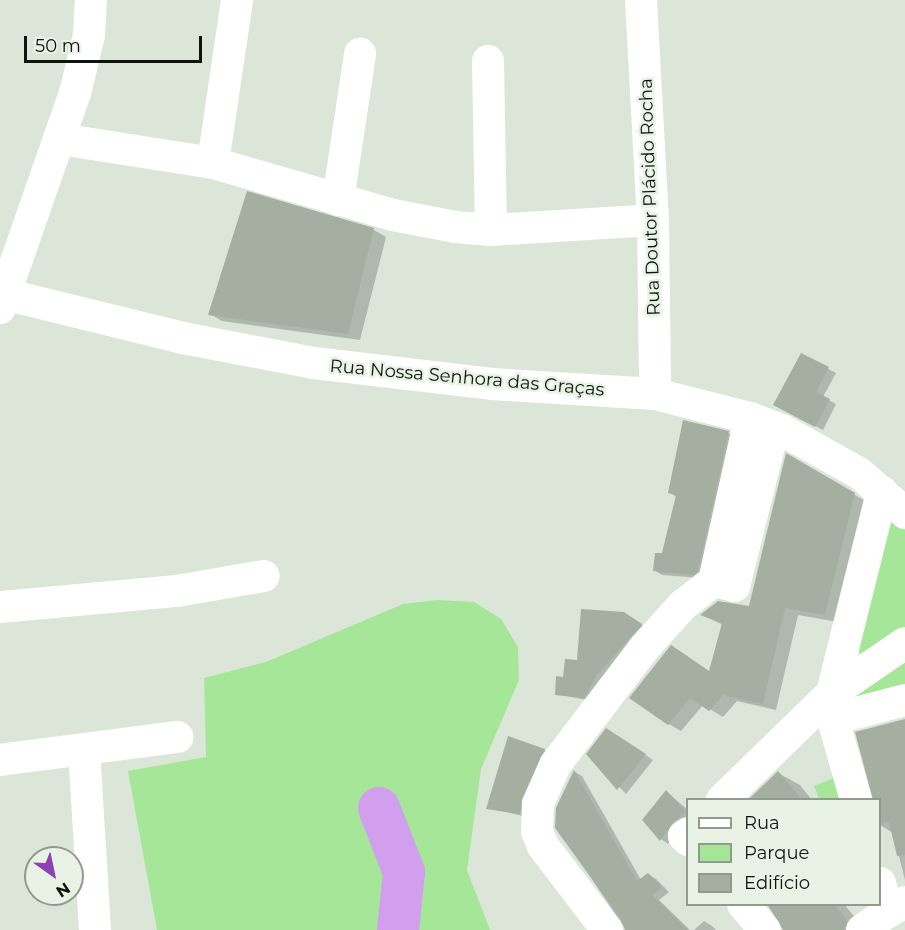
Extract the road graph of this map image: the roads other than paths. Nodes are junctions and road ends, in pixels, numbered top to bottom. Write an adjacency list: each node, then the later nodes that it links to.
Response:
1 (91, 0): 6 (street)
2 (237, 0): 7 (street)
3 (641, 0): 9 (street, Rua Doutor Plácido Rocha)
4 (360, 54): 8 (street)
5 (488, 61): 10 (street)
6 (60, 139): 7 (street); 11 (street)
7 (213, 163): 8 (street)
8 (339, 200): 10 (street)
9 (653, 220): 10 (street); 12 (street, Rua Doutor Plácido Rocha)
10 (491, 230)
11 (2, 298): 12 (street, Rua Nossa Senhora das Graças)
12 (655, 394): 13 (street, Rua Nossa Senhora das Graças)
13 (762, 422): 14 (street, Rua Nossa Senhora das Graças); 30 (street)
14 (882, 492): 15 (street, Rua Nossa Senhora das Graças); 19 (street)
15 (905, 513)
16 (264, 576): 17 (street)
17 (0, 608)
18 (905, 643): 19 (street)
19 (832, 693): 24 (street)
20 (905, 700): 25 (street)
21 (178, 738): 22 (street)
22 (84, 750): 23 (street); 29 (street)
23 (0, 760)
24 (724, 798)
25 (855, 798)
26 (881, 885): 28 (street)
27 (745, 906): 31 (street)
28 (896, 907): 32 (street)
29 (95, 930)
30 (607, 930)
31 (765, 930)
32 (862, 930)

